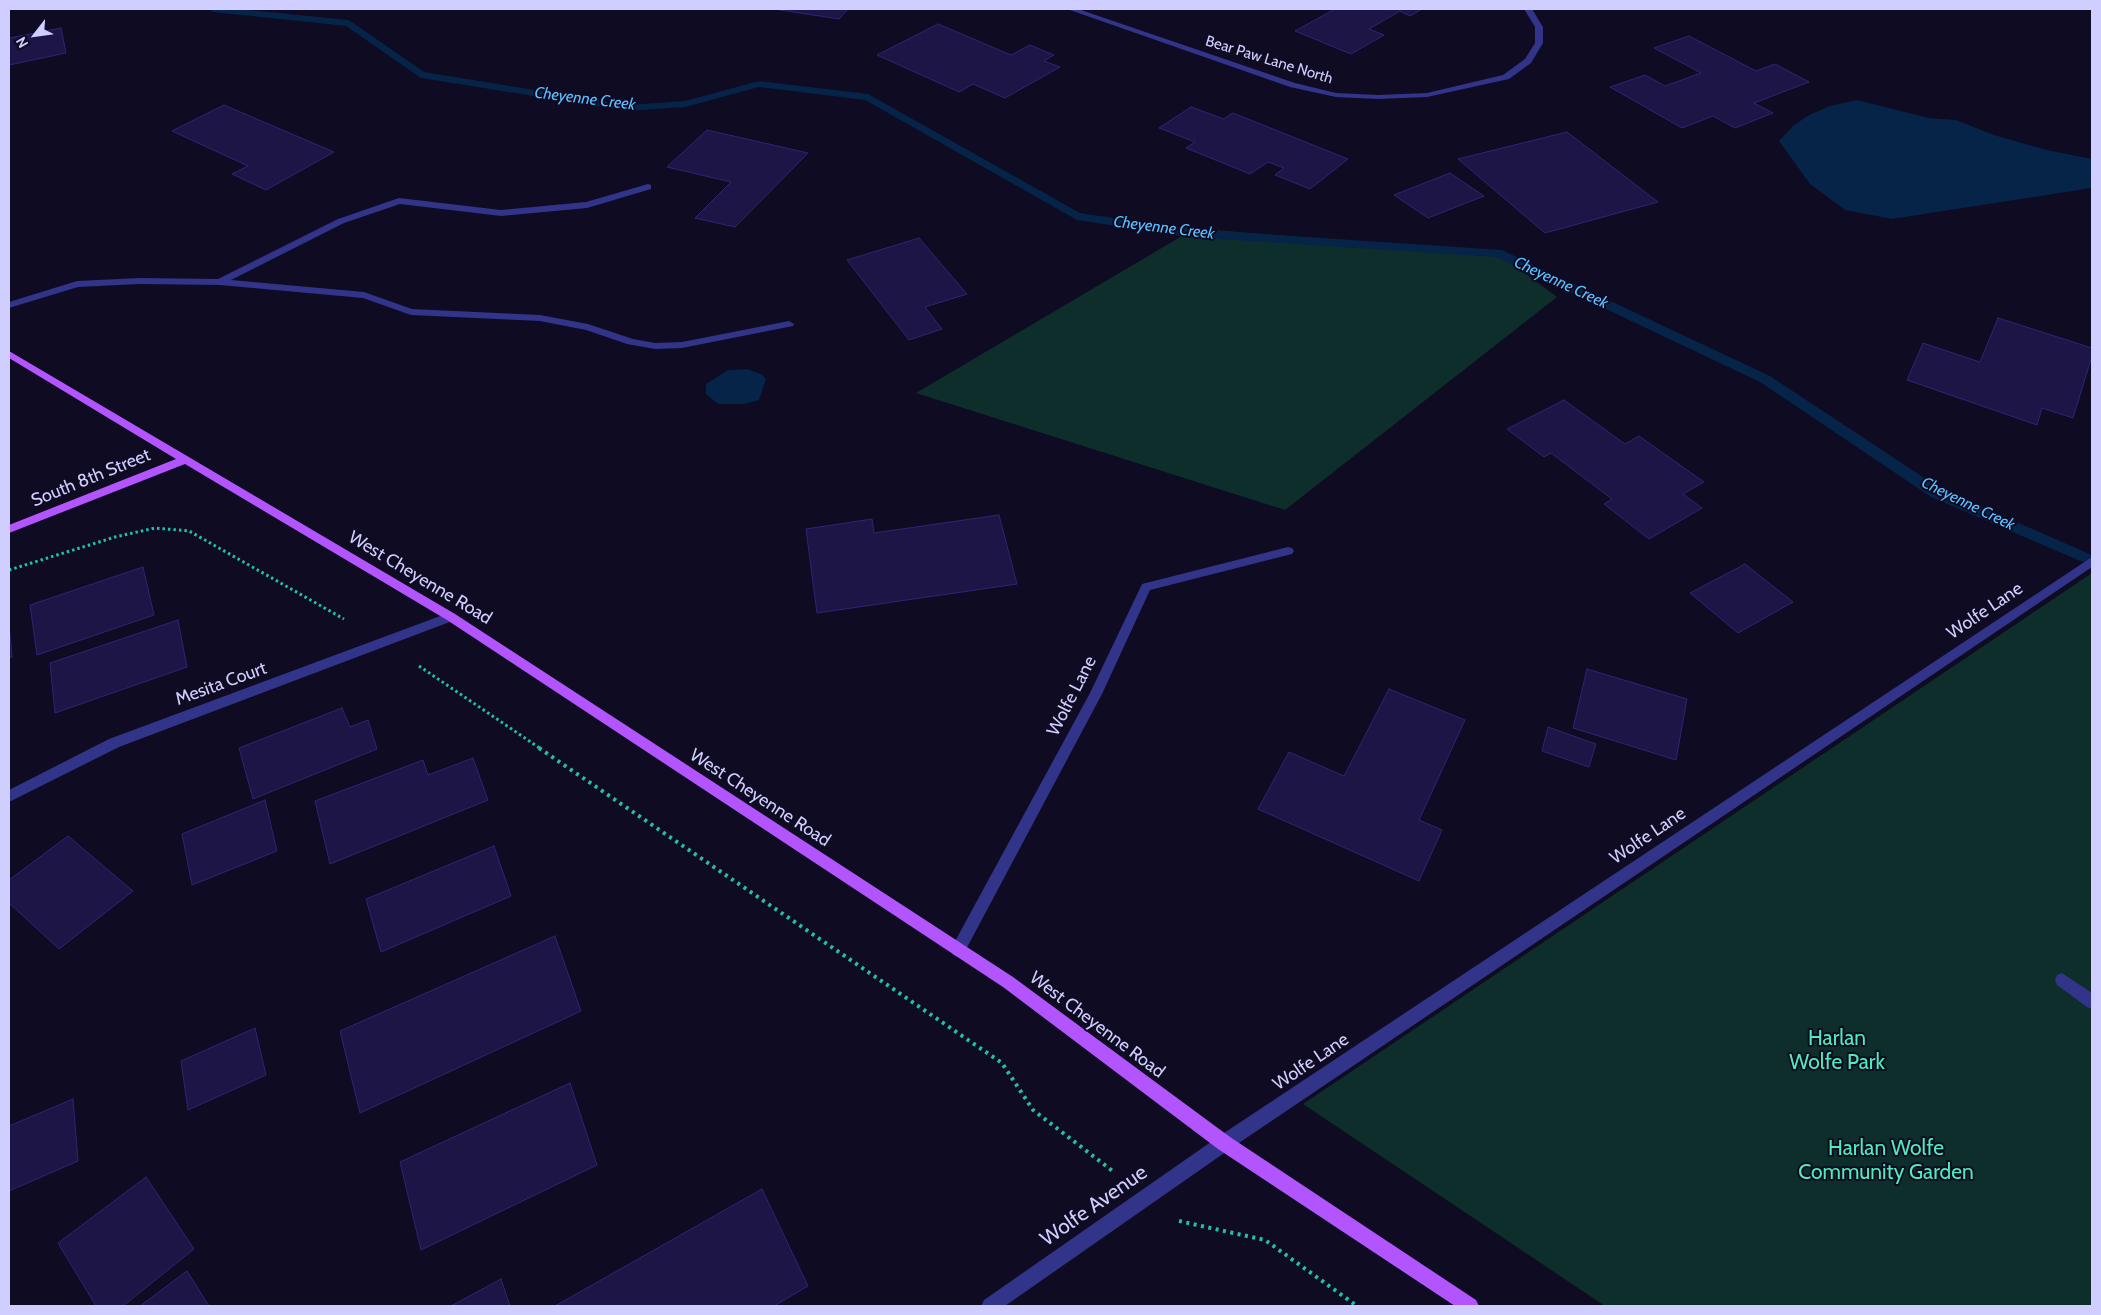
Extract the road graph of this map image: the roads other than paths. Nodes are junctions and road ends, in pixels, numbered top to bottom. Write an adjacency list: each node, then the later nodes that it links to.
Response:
1 (1071, 9): 2 (street, Bear Paw Lane North)
2 (1528, 9)
3 (648, 187): 4 (street)
4 (220, 282): 5 (street); 6 (street)
5 (9, 306)
6 (789, 324)
7 (9, 354): 8 (main road, West Cheyenne Road)
8 (186, 459): 9 (main road, South 8th Street); 12 (main road, West Cheyenne Road)
9 (9, 530)
10 (1288, 551): 14 (street, Wolfe Lane)
11 (2092, 560): 17 (street, Wolfe Lane)
12 (451, 617): 13 (street, Mesita Court); 14 (main road, West Cheyenne Road)
13 (9, 796)
14 (958, 950): 17 (main road, West Cheyenne Road)
15 (2062, 980): 16 (street)
16 (2092, 1002)
17 (1224, 1142): 18 (street, Wolfe Avenue); 19 (main road, West Cheyenne Road)
18 (990, 1306)
19 (1470, 1306)

